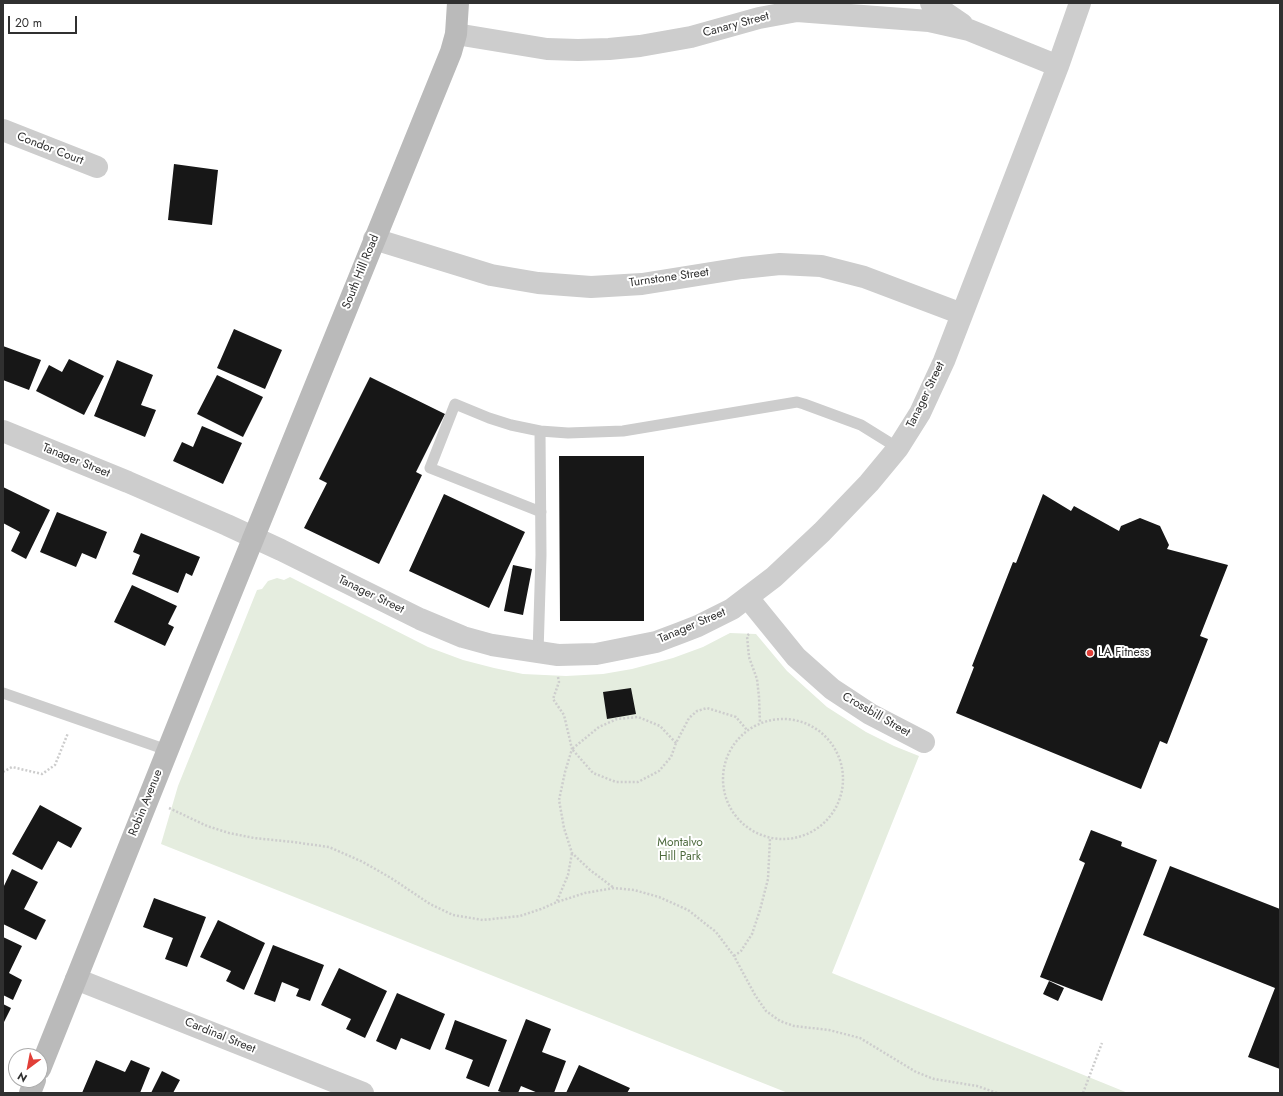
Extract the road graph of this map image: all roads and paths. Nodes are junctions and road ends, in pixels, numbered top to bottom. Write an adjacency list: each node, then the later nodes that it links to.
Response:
1 (458, 3): 6 (street, South Hill Road)
2 (931, 3): 5 (street)
3 (1080, 3): 7 (street, Tanager Street)
4 (800, 7): 5 (street, Canary Street); 6 (street, Canary Street)
5 (969, 30): 7 (street, Canary Street)
6 (456, 34): 10 (street, South Hill Road)
7 (1058, 66): 11 (street, Tanager Street)
8 (3, 130): 9 (street, Condor Court)
9 (97, 167)
10 (374, 238): 11 (street, Turnstone Street); 16 (street, South Hill Road)
11 (962, 314): 14 (street, Tanager Street)
12 (3, 431): 16 (street, Tanager Street)
13 (540, 431): 14 (lane); 15 (lane); 15 (lane)
14 (898, 448): 17 (street, Tanager Street)
15 (541, 512): 19 (lane)
16 (254, 538): 19 (street, Tanager Street); 27 (street, Robin Avenue)
17 (748, 598): 18 (street, Crossbill Street); 19 (street, Tanager Street)
18 (765, 619): 22 (path); 24 (street, Crossbill Street)
19 (548, 654): 26 (path)
20 (3, 693): 21 (lane)
21 (74, 717): 27 (lane); 28 (path)
22 (760, 723): 23 (path); 30 (path)
23 (747, 730): 25 (path); 30 (path)
24 (924, 742)
25 (676, 743): 26 (path); 26 (path)
26 (572, 749): 31 (path)
27 (168, 750): 29 (street, Robin Avenue)
28 (3, 772)
29 (148, 798): 33 (path); 35 (street, Robin Avenue)
30 (770, 839): 34 (path)
31 (572, 853): 32 (path); 33 (path)
32 (614, 888): 33 (path); 34 (path)
33 (557, 902)
34 (734, 956): 39 (path)
35 (76, 979): 37 (street, Robin Avenue); 38 (street, Cardinal Street)
36 (1102, 1043): 40 (path)
37 (48, 1049)
38 (363, 1093)
39 (997, 1093)
40 (1083, 1093)

